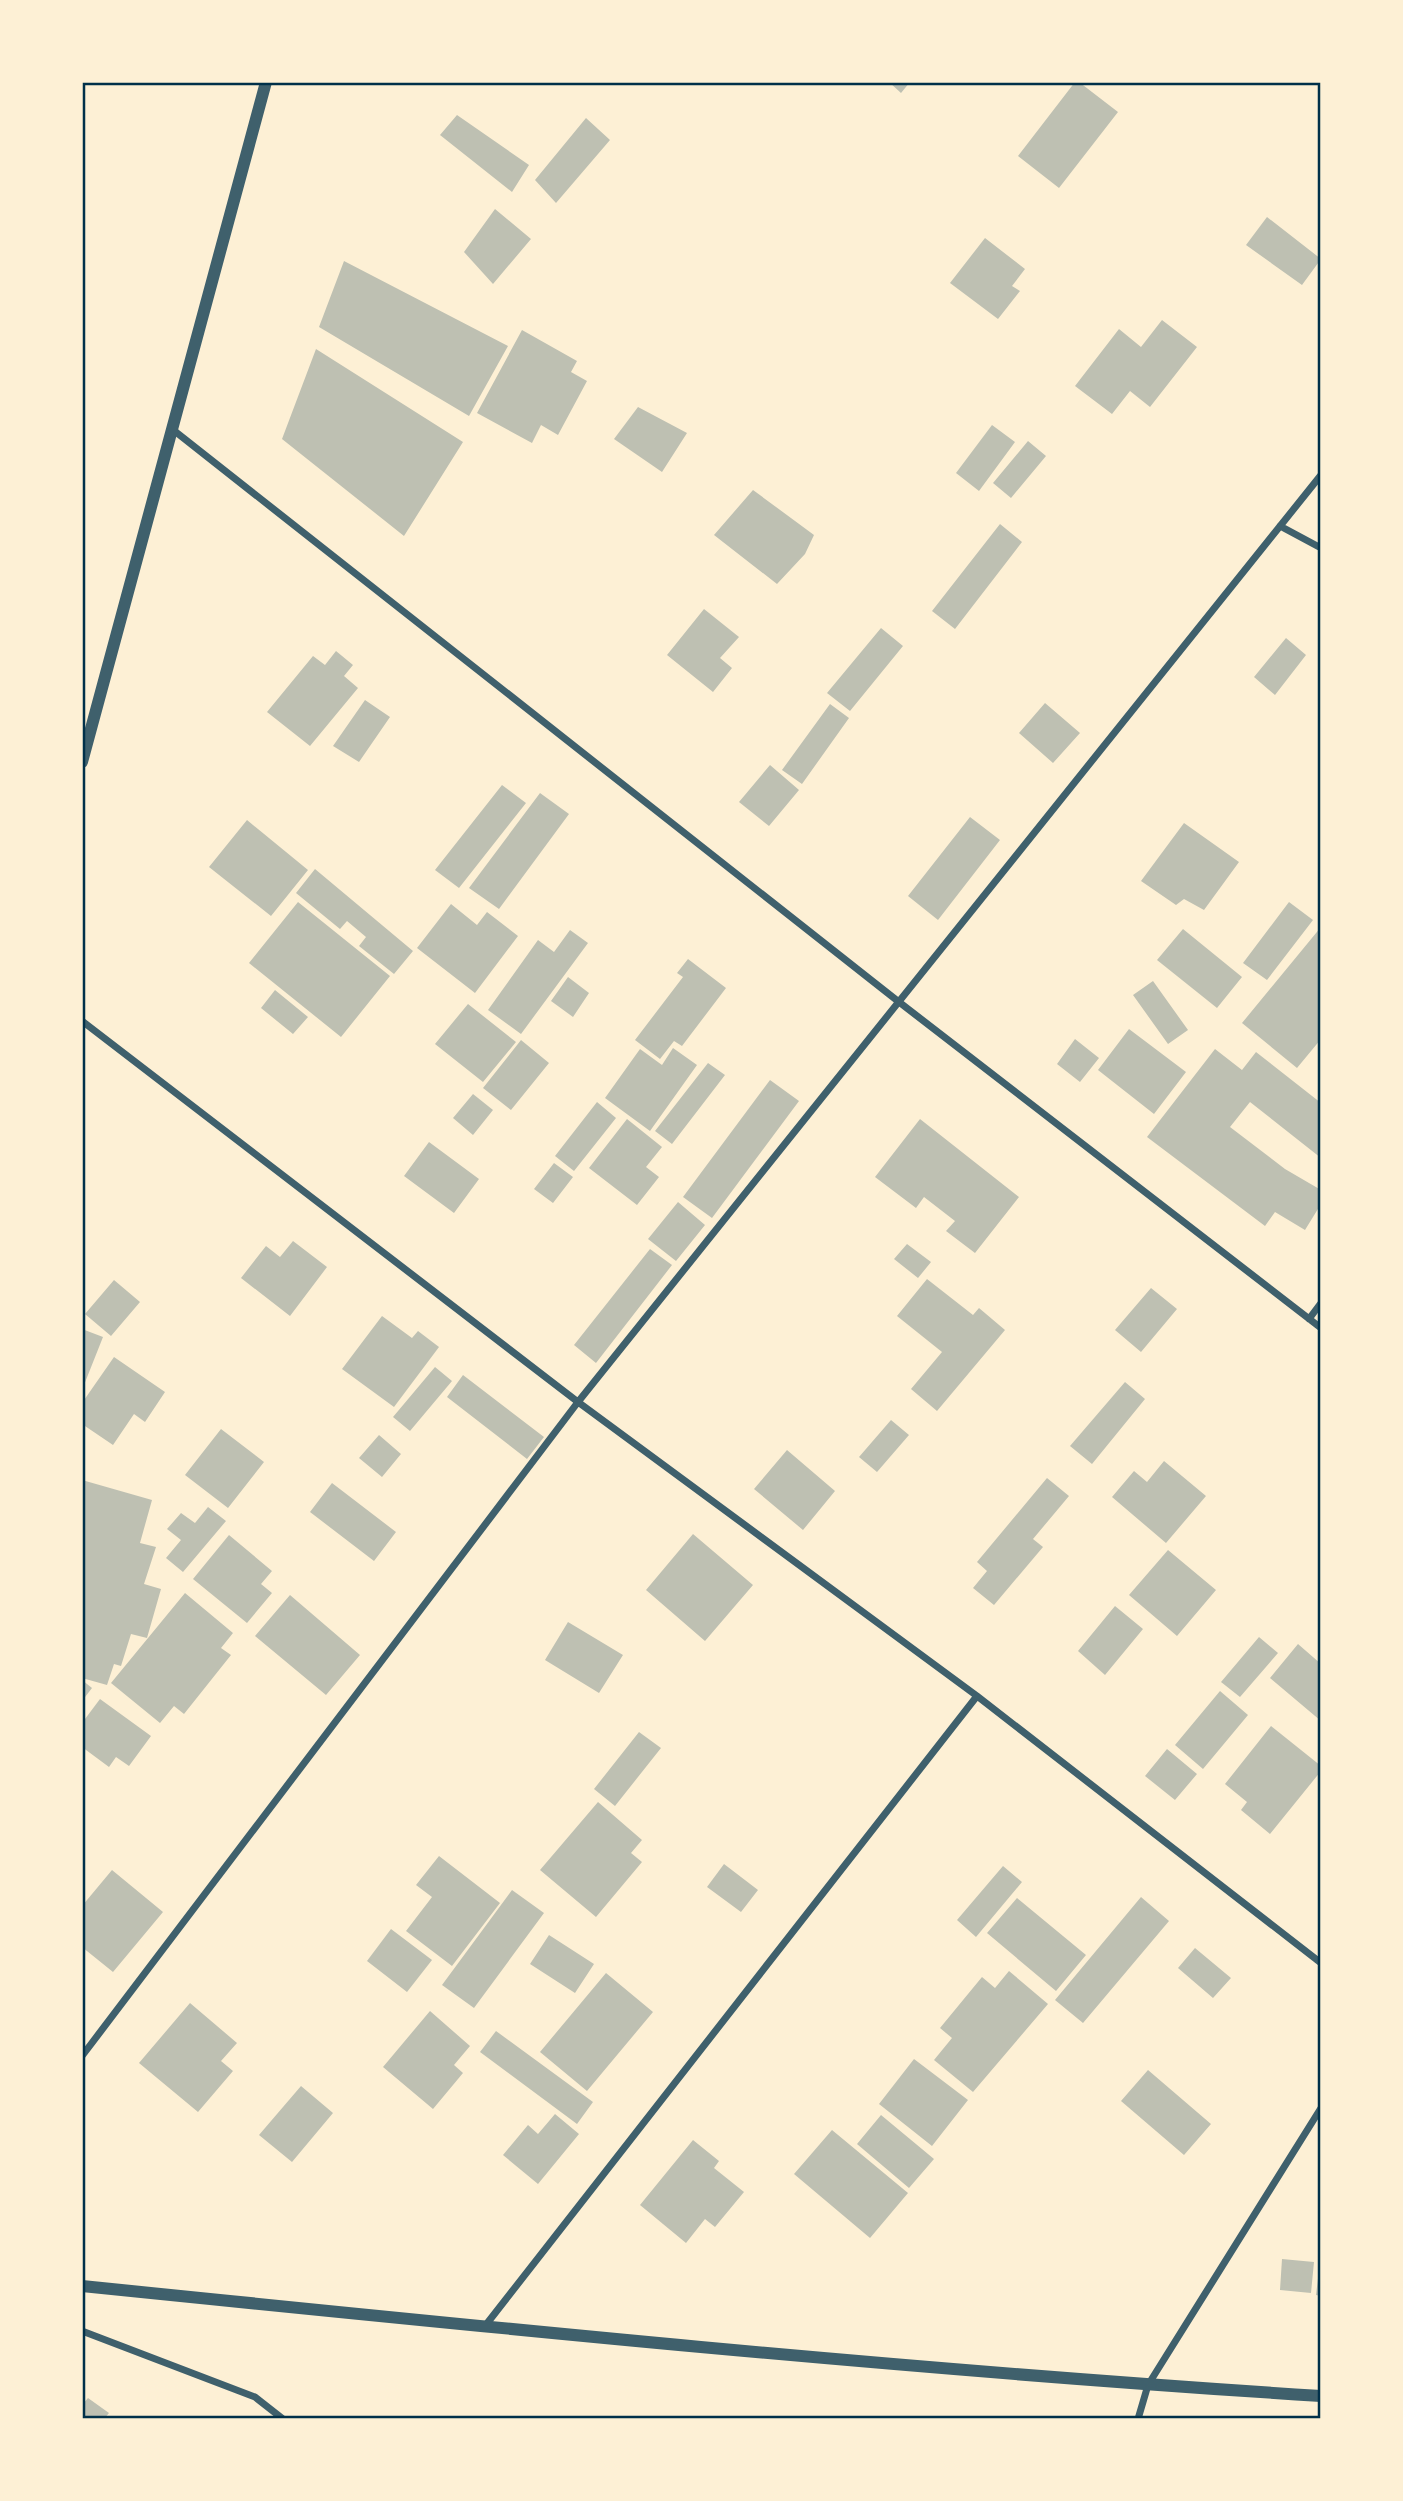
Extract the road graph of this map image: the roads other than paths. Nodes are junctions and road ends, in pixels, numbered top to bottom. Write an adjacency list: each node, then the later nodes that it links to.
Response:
1 (266, 82): 2 (street)
2 (172, 429): 6 (street); 7 (street)
3 (1321, 475): 4 (street)
4 (1280, 526): 5 (street); 7 (street)
5 (1321, 548)
6 (82, 762)
7 (899, 1002): 10 (street); 12 (street)
8 (82, 1021): 12 (street)
9 (1321, 1303): 10 (street)
10 (1309, 1319): 11 (street)
11 (1321, 1328)
12 (578, 1402): 13 (street); 15 (street)
13 (977, 1696): 14 (street); 18 (street)
14 (1321, 1963)
15 (82, 2056)
16 (1321, 2108): 20 (street)
17 (82, 2286): 18 (street)
18 (484, 2327): 20 (street)
19 (82, 2331): 22 (street)
20 (1148, 2385): 21 (street); 23 (street)
21 (1321, 2396)
22 (283, 2419)
23 (1138, 2419)

